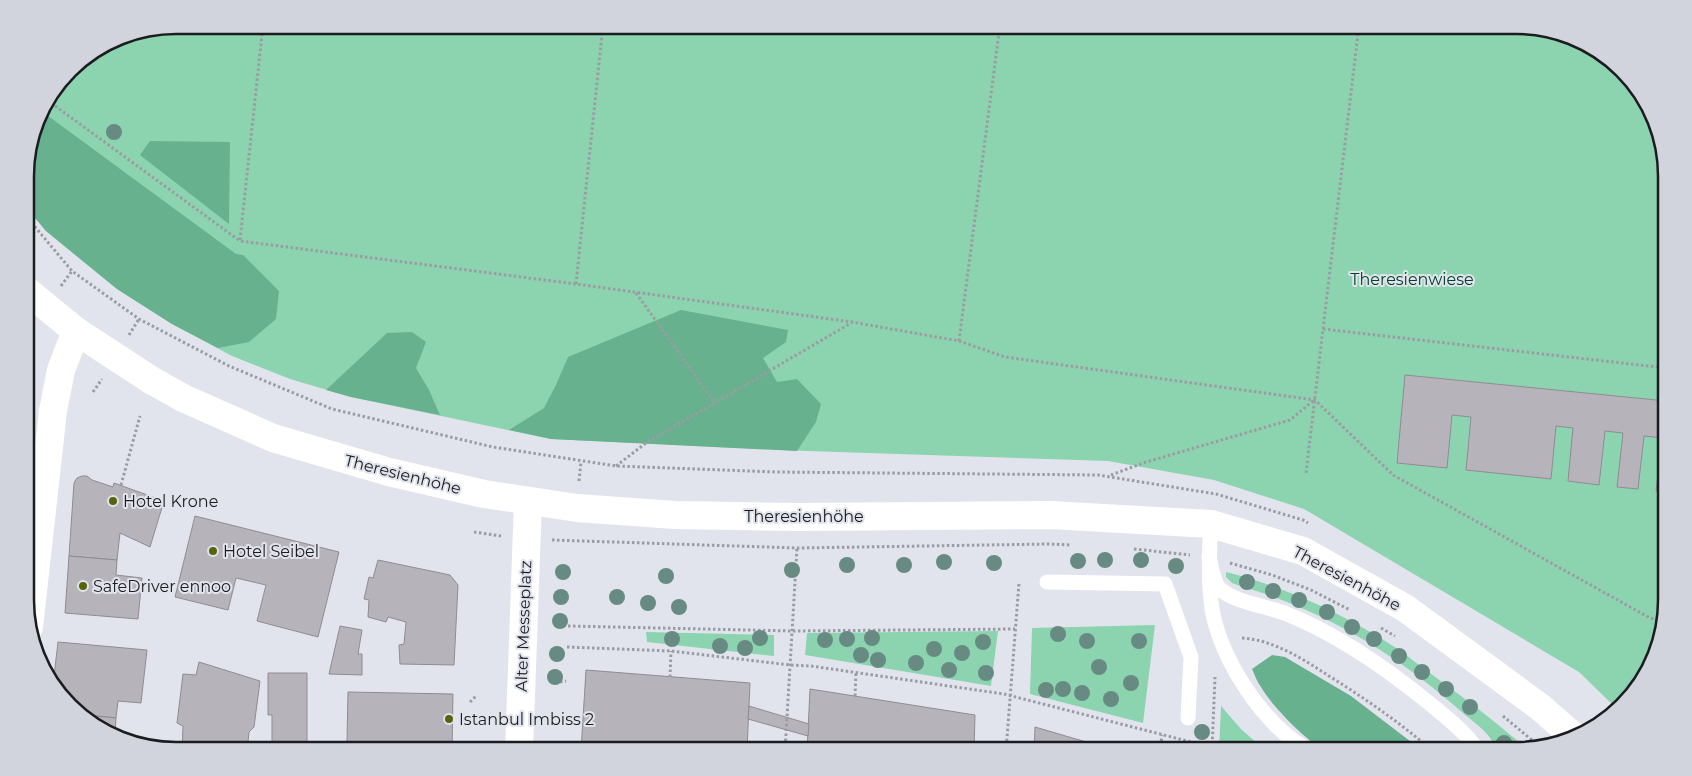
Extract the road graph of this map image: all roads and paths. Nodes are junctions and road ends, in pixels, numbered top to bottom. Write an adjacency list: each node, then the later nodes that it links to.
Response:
1 (262, 34): 7 (path)
2 (603, 34): 9 (path)
3 (999, 34): 16 (path)
4 (1358, 34): 14 (path)
5 (53, 105): 7 (path)
6 (34, 225): 8 (path)
7 (240, 241): 9 (path)
8 (72, 271): 10 (path); 21 (path)
9 (576, 284): 11 (path)
10 (60, 288)
11 (636, 292): 13 (path); 19 (path)
12 (34, 297): 15 (main road, Theresienhöhe)
13 (852, 322): 16 (path); 19 (path)
14 (1323, 329): 17 (path); 18 (path)
15 (76, 331): 26 (main road, Theresienhöhe); 30 (main road)
16 (959, 341): 18 (path)
17 (1658, 367)
18 (1315, 400): 23 (path); 24 (path); 33 (path)
19 (714, 402): 22 (path)
20 (140, 416): 25 (path)
21 (581, 462)
22 (616, 466)
23 (1306, 473)
24 (1110, 476)
25 (121, 486)
26 (528, 502): 27 (main road, Theresienhöhe); 54 (main road, Alter Messeplatz)
27 (1211, 524): 29 (lane); 51 (main road, Theresienhöhe)
28 (797, 548): 36 (path)
29 (1209, 557): 59 (lane); 61 (lane)
30 (34, 582)
31 (1047, 582): 49 (lane)
32 (1019, 583): 35 (path)
33 (1657, 620)
34 (568, 626): 36 (path)
35 (1015, 629): 36 (path); 45 (path)
36 (792, 631): 40 (path)
37 (1250, 639): 60 (path)
38 (567, 647): 39 (path)
39 (671, 651): 40 (path); 42 (path)
40 (790, 665): 41 (path); 55 (path)
41 (856, 672): 45 (path); 47 (path)
42 (670, 677)
43 (566, 681): 44 (path)
44 (560, 682)
45 (1010, 695): 52 (path); 56 (path)
46 (476, 696): 48 (path)
47 (855, 696)
48 (470, 702)
49 (1188, 718)
50 (1520, 730): 53 (path)
51 (1569, 732)
52 (1162, 735): 57 (path); 58 (path)
53 (1533, 741)
54 (519, 742)
55 (786, 742)
56 (1007, 742)
57 (1161, 742)
58 (1185, 742)
59 (1296, 742)
60 (1422, 742)
61 (1472, 742)

